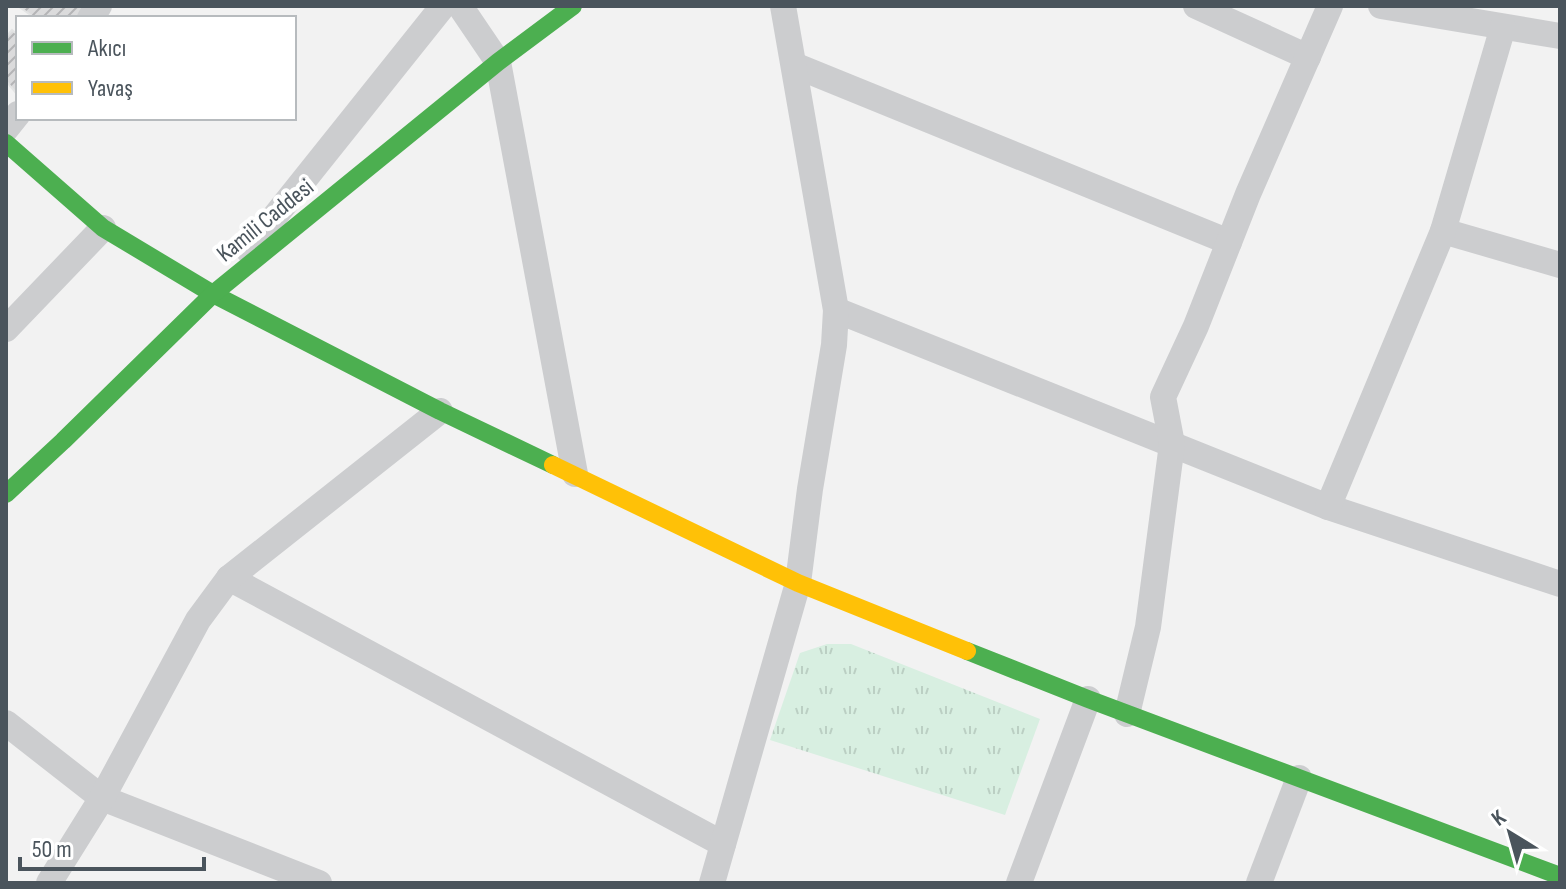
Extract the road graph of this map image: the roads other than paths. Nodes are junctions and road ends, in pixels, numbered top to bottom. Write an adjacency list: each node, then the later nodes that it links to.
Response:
1 (443, 6): 18 (street)
2 (460, 6): 11 (street)
3 (573, 6): 11 (street, Kamili Caddesi)
4 (783, 6): 12 (street)
5 (1196, 6): 10 (street)
6 (1330, 6): 10 (street)
7 (1381, 6): 8 (street)
8 (1503, 27): 9 (street); 15 (street)
9 (1560, 36)
10 (1308, 57): 16 (street)
11 (498, 62): 18 (street, Kamili Caddesi); 23 (street)
12 (794, 65): 16 (street); 19 (street)
13 (6, 143): 14 (street)
14 (103, 228): 18 (street); 20 (street)
15 (1443, 231): 17 (street); 25 (street)
16 (1229, 242): 22 (street)
17 (1560, 265)
18 (213, 294): 21 (street); 24 (street, Kamili Caddesi)
19 (836, 310): 22 (street); 27 (street)
20 (6, 329)
21 (440, 411): 23 (street); 26 (street)
22 (1172, 444): 25 (street); 30 (street)
23 (575, 474): 27 (street)
24 (6, 494)
25 (1328, 507): 28 (street)
26 (229, 578): 33 (street); 34 (street)
27 (798, 583): 29 (street); 34 (street)
28 (1560, 584)
29 (1088, 699): 30 (street); 39 (street)
30 (1127, 714): 32 (street)
31 (6, 723): 33 (street)
32 (1299, 778): 35 (street); 40 (street)
33 (102, 798): 36 (street); 37 (street)
34 (723, 844): 38 (street)
35 (1560, 876)
36 (49, 883)
37 (319, 883)
38 (712, 883)
39 (1019, 883)
40 (1259, 883)

